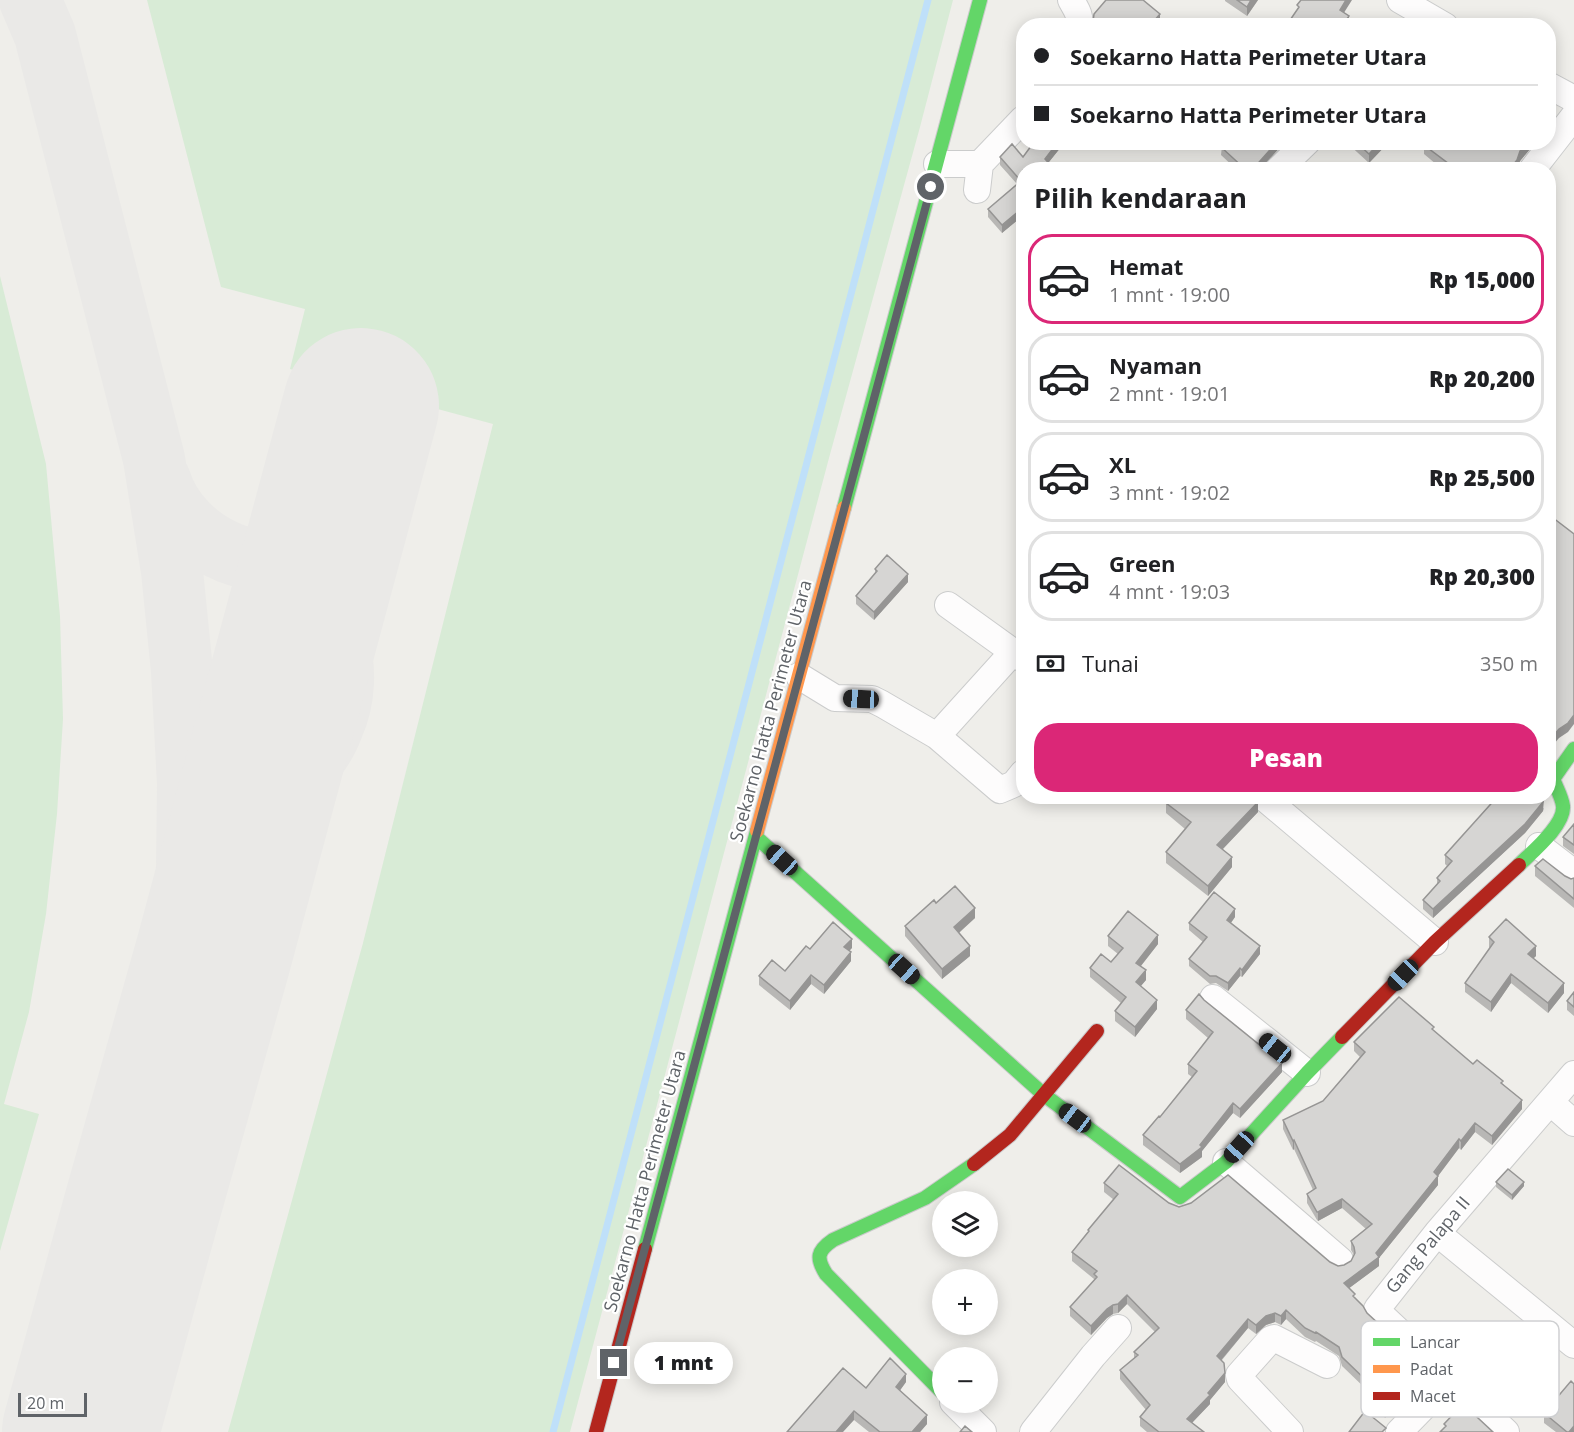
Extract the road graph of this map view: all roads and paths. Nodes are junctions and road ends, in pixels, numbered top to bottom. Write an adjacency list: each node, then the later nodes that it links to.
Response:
1 (980, 0): 15 (street, Soekarno Hatta Perimeter Utara)
2 (1071, 0): 4 (street)
3 (1400, 0): 5 (street)
4 (1079, 18)
5 (1428, 18)
6 (1556, 89): 7 (street)
7 (1574, 99)
8 (1574, 117): 10 (street)
9 (1016, 126): 16 (street)
10 (1556, 140)
11 (1299, 150): 13 (street)
12 (1548, 150): 14 (street)
13 (1286, 162)
14 (1538, 162)
15 (937, 164): 16 (street); 21 (street, Soekarno Hatta Perimeter Utara)
16 (980, 164): 17 (street)
17 (977, 190)
18 (948, 605): 19 (street)
19 (1016, 654)
20 (1016, 657): 22 (street)
21 (799, 676): 22 (street); 28 (street, Soekarno Hatta Perimeter Utara)
22 (937, 736): 25 (street)
23 (1574, 749): 24 (street)
24 (1556, 770)
25 (1016, 782)
26 (1556, 790): 29 (street)
27 (1271, 804): 31 (street)
28 (756, 837): 36 (street); 52 (street, Soekarno Hatta Perimeter Utara)
29 (1539, 846): 30 (street); 31 (street)
30 (1574, 873)
31 (1435, 942): 34 (street)
32 (1213, 998): 34 (street)
33 (1097, 1031): 36 (street)
34 (1307, 1073): 39 (street)
35 (1574, 1074): 37 (street, Gang Palapa II)
36 (1043, 1094): 39 (street); 48 (street)
37 (1550, 1102): 38 (street); 40 (street, Gang Palapa II)
38 (1574, 1123)
39 (1226, 1162): 41 (street)
40 (1437, 1233): 42 (street, Gang Palapa II); 43 (street)
41 (1340, 1260)
42 (1388, 1321)
43 (1545, 1321)
44 (1118, 1328): 54 (street)
45 (1559, 1333): 46 (street)
46 (1574, 1345)
47 (1327, 1365): 55 (street)
48 (932, 1382)
49 (964, 1413): 53 (street)
50 (1414, 1417): 56 (street)
51 (1490, 1417): 57 (street, Gang Palapa II)
52 (596, 1432)
53 (983, 1432)
54 (1033, 1432)
55 (1290, 1432)
56 (1399, 1432)
57 (1506, 1432)

